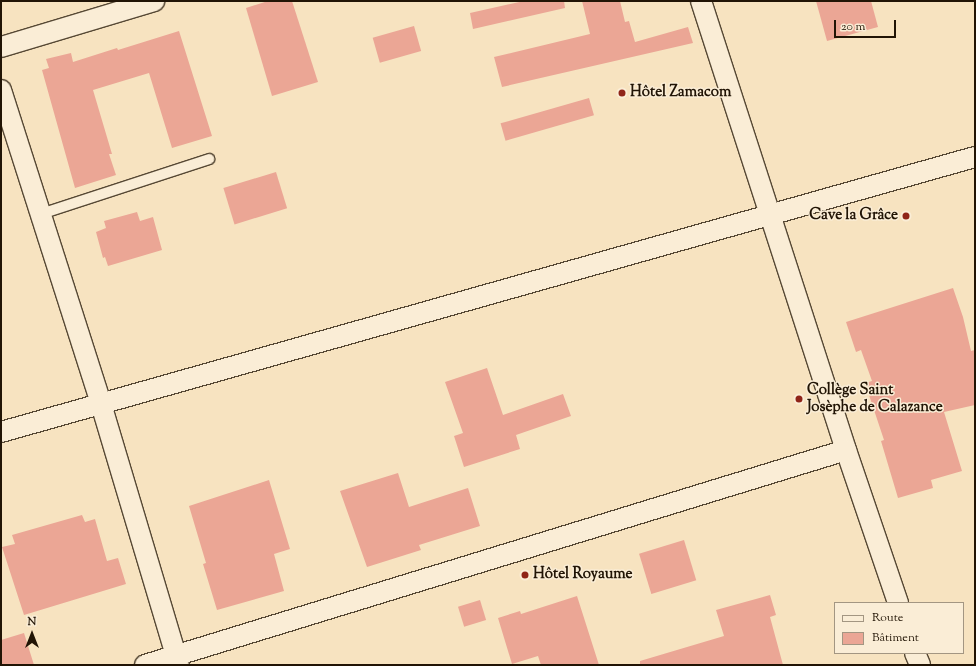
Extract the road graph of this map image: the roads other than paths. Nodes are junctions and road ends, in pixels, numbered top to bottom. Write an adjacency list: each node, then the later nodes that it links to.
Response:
1 (154, 1): 3 (street)
2 (701, 1): 8 (street)
3 (1, 47)
4 (1, 90): 7 (street)
5 (975, 157): 8 (street)
6 (209, 159): 7 (lane)
7 (41, 214): 9 (street)
8 (770, 215): 9 (street); 11 (street)
9 (101, 404): 10 (street); 14 (street)
10 (1, 432)
11 (846, 450): 12 (street); 14 (street)
12 (898, 602)
13 (915, 654): 16 (street)
14 (178, 660): 15 (street)
15 (145, 665)
16 (920, 665)

